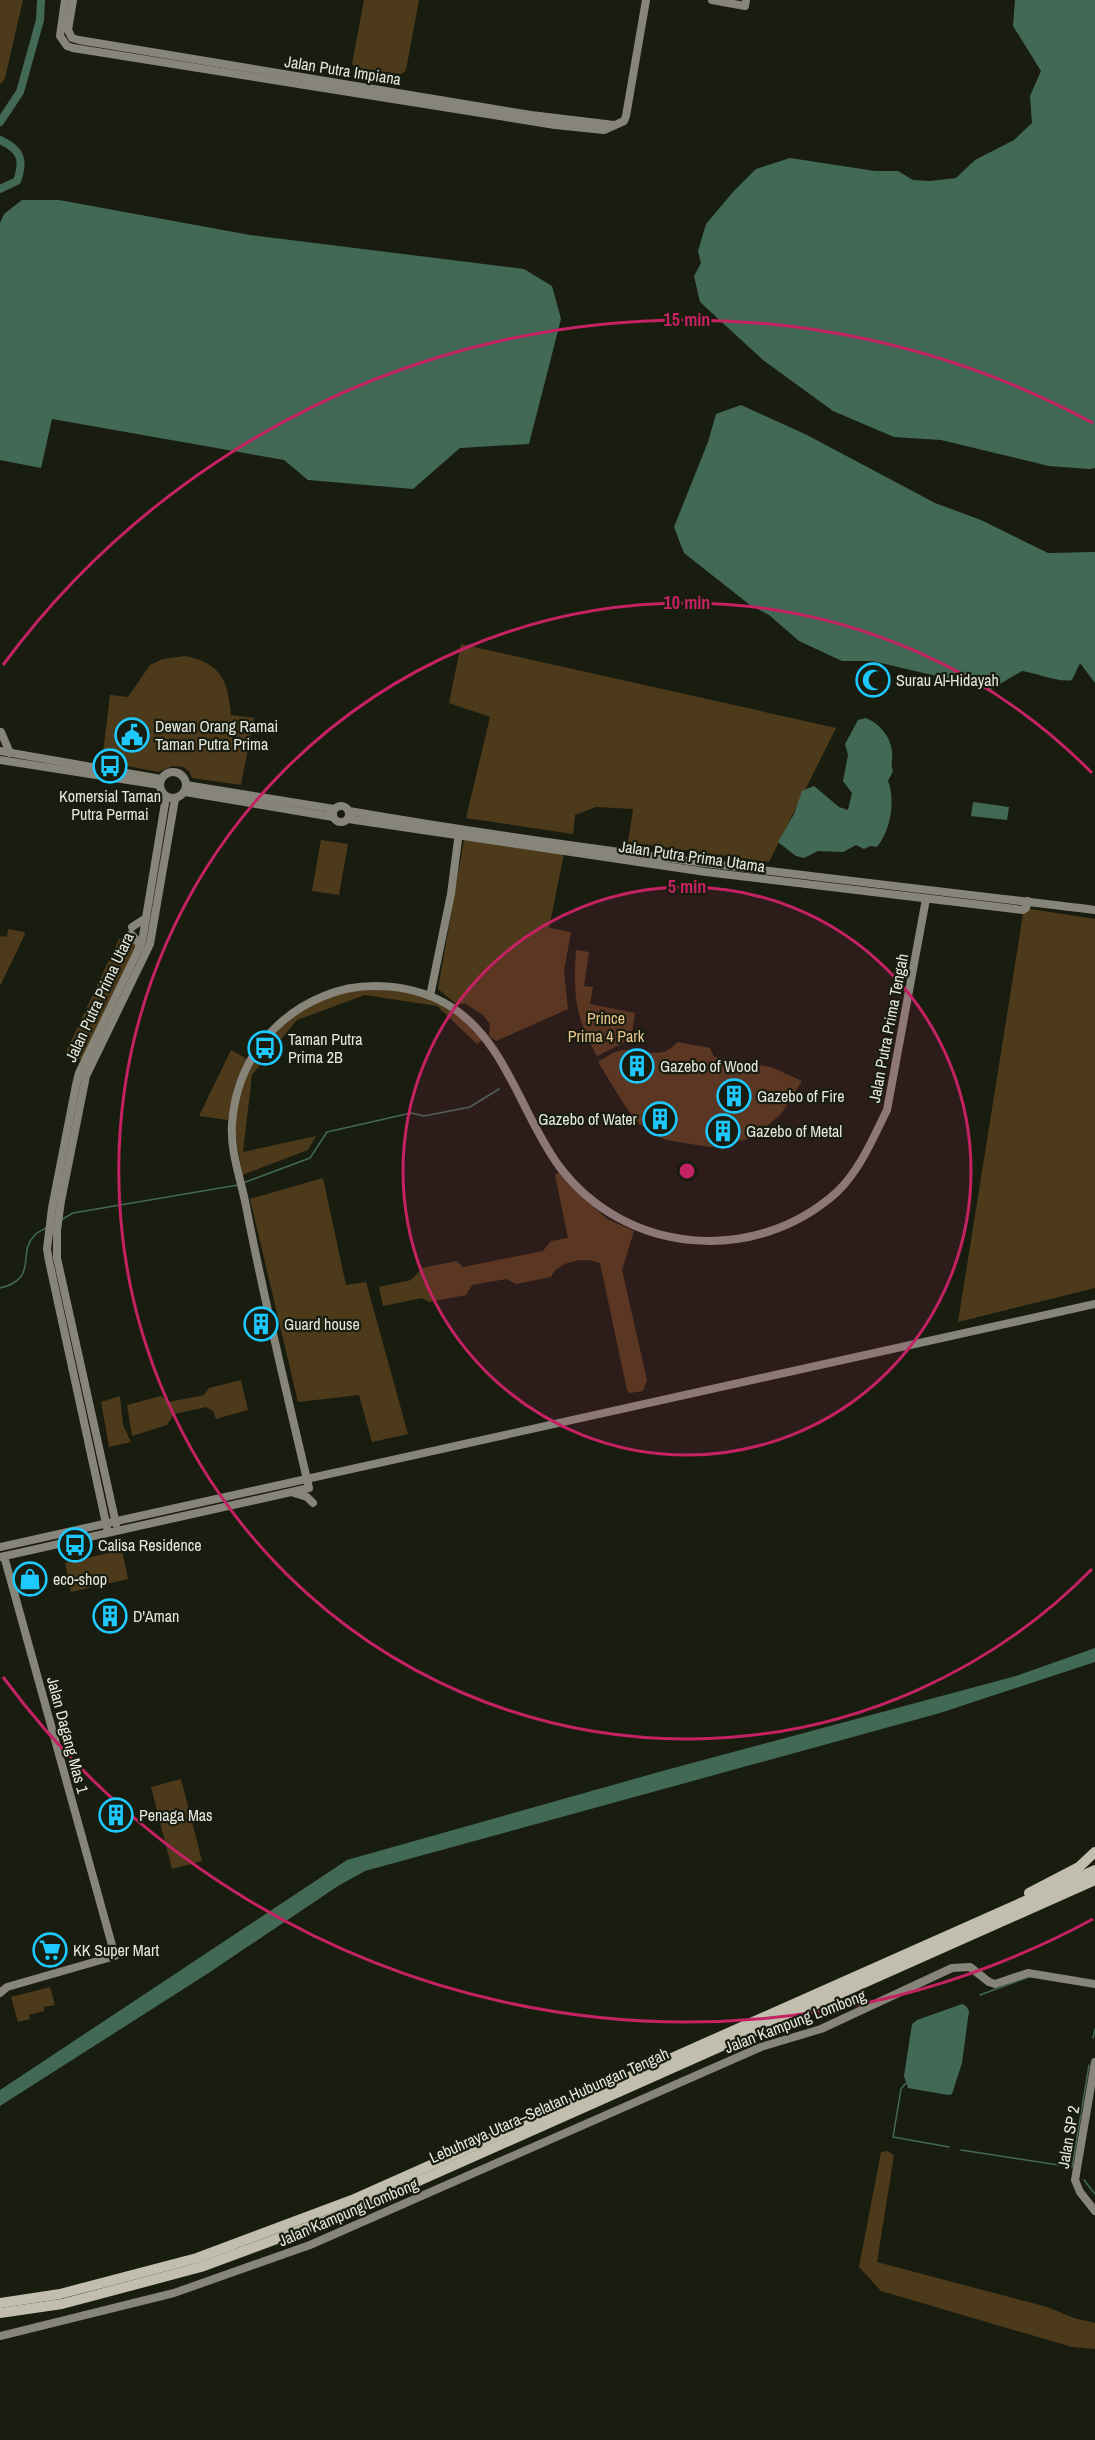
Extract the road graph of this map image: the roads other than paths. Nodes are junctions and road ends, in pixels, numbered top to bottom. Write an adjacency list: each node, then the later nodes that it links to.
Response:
1 (64, 0): 6 (street, Jalan Putra Impiana)
2 (73, 0): 6 (street, Jalan Putra Impiana)
3 (646, 0): 6 (street)
4 (712, 0): 5 (street)
5 (746, 0)
6 (614, 124)
7 (0, 734): 9 (street)
8 (0, 751): 9 (street)
9 (10, 753): 11 (street)
10 (0, 760): 11 (street)
11 (161, 782): 12 (street); 13 (street)
12 (186, 788): 14 (street); 15 (street)
13 (166, 797): 14 (street); 21 (street, Jalan Putra Prima Utara)
14 (175, 799): 31 (street, Jalan Putra Prima Utara)
15 (333, 813): 16 (street); 16 (street)
16 (348, 815): 17 (street, Jalan Putra Prima Utama)
17 (459, 834): 18 (street, Jalan Putra Prima Utama); 19 (street, Jalan Putra Prima Utama); 23 (street)
18 (926, 899): 19 (street, Jalan Putra Prima Utama); 23 (street, Jalan Putra Prima Tengah)
19 (1028, 901): 20 (street, Jalan Putra Prima Utama)
20 (1095, 910)
21 (147, 917): 22 (street, Jalan Putra Prima Utara); 22 (street)
22 (140, 947): 32 (street, Jalan Putra Prima Utara)
23 (430, 996): 25 (street, Jalan Putra Prima Tengah)
24 (1095, 1304): 26 (street)
25 (304, 1464): 26 (street); 27 (street); 28 (street)
26 (323, 1475): 27 (street)
27 (307, 1479): 28 (street); 29 (street)
28 (290, 1482): 33 (street)
29 (291, 1492): 30 (street); 37 (street)
30 (313, 1503)
31 (112, 1508): 33 (street); 34 (street, Jalan Putra Prima Utara)
32 (103, 1509): 35 (street, Jalan Putra Prima Utara); 36 (street)
33 (129, 1518): 34 (street)
34 (115, 1521): 35 (street); 37 (street, Jalan Putra Prima Utara)
35 (106, 1523): 36 (street); 38 (street, Jalan Putra Prima Utara)
36 (92, 1527): 39 (street)
37 (117, 1531): 38 (street)
38 (108, 1532): 40 (street)
39 (0, 1548)
40 (2, 1556): 47 (street, Jalan Dagang Mas 1)
41 (1095, 1852): 45 (highway)
42 (1095, 1870): 45 (highway, Lebuhraya Utara–Selatan Hubungan Tengah)
43 (1095, 1880): 45 (highway, Lebuhraya Utara–Selatan Hubungan Tengah)
44 (1095, 1887): 45 (highway)
45 (928, 1950): 50 (highway, Lebuhraya Utara–Selatan Hubungan Tengah); 51 (highway, Lebuhraya Utara–Selatan Hubungan Tengah)
46 (1095, 1984): 52 (street, Jalan Kampung Lombong)
47 (0, 1993)
48 (1095, 2062): 49 (street, Jalan SP 2)
49 (1095, 2211)
50 (0, 2303)
51 (0, 2313)
52 (0, 2336)

